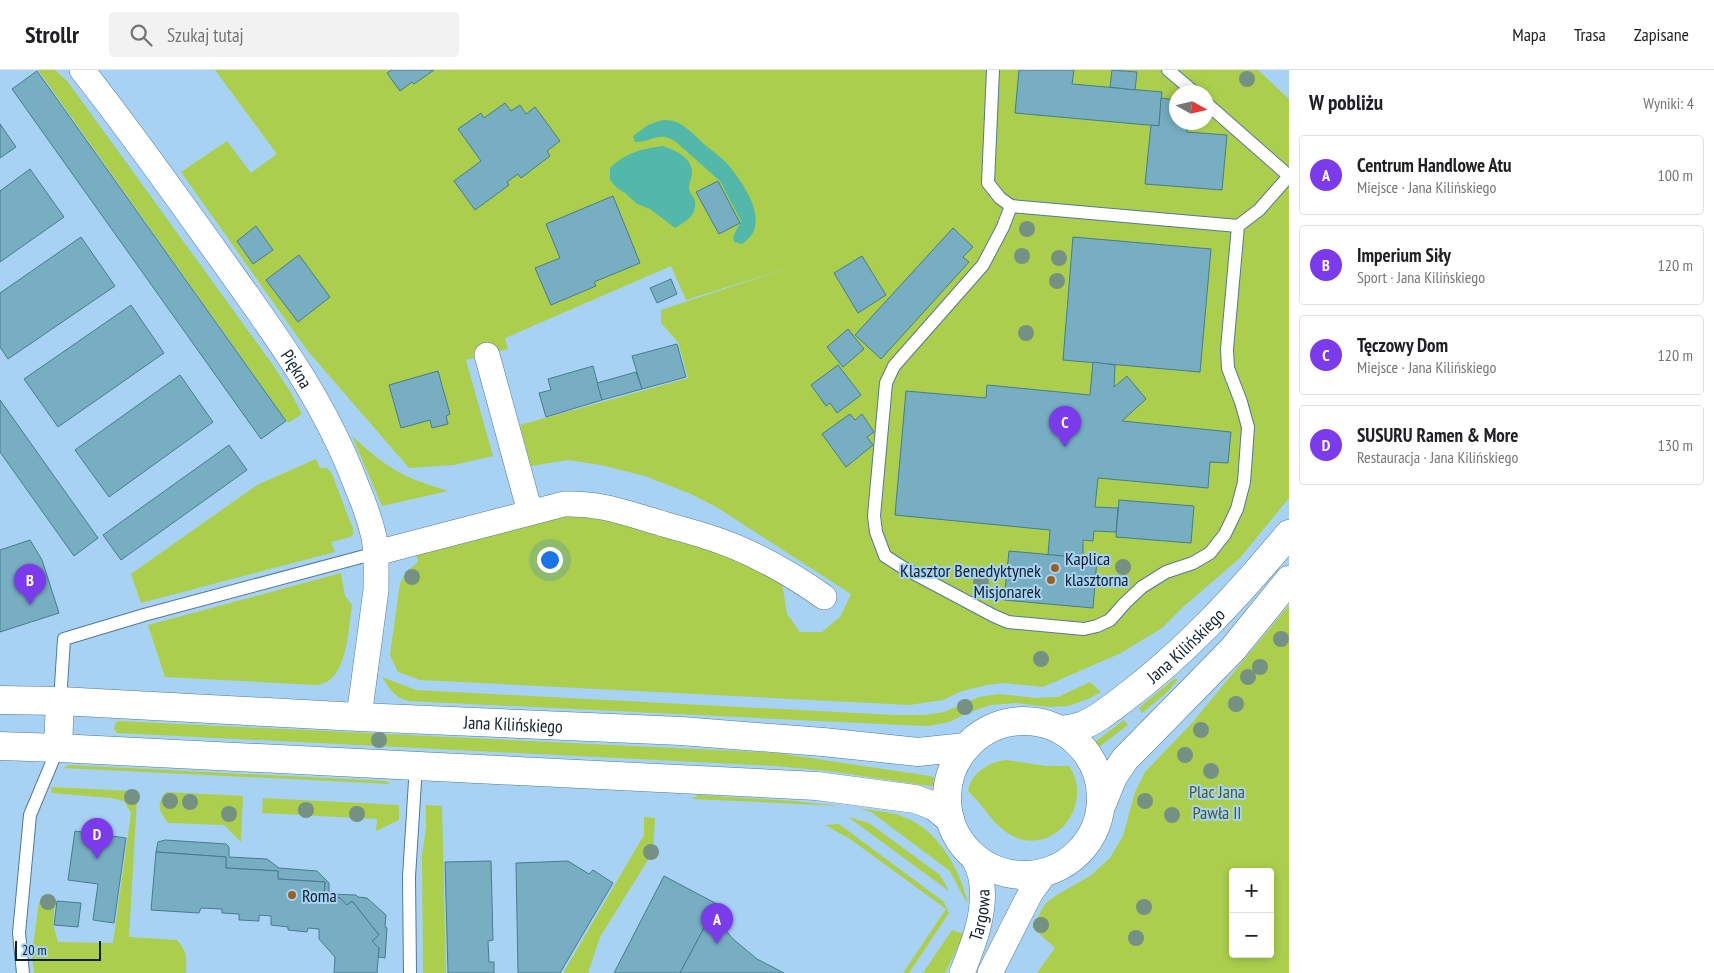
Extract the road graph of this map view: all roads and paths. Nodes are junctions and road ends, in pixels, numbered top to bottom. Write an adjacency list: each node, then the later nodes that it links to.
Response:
1 (82, 70): 12 (street, Piękna)
2 (993, 70): 7 (lane)
3 (1168, 70): 4 (lane)
4 (1186, 85)
5 (1214, 110): 6 (lane)
6 (1289, 176): 8 (lane)
7 (1011, 206): 8 (lane); 8 (lane)
8 (1238, 226)
9 (487, 354): 10 (street)
10 (530, 512): 12 (street); 14 (street)
11 (1289, 534): 18 (street, Jana Kilińskiego)
12 (376, 553): 16 (lane); 17 (street, Piękna)
13 (1289, 580): 23 (street, Jana Kilińskiego)
14 (824, 597)
15 (0, 700): 16 (street, Jana Kilińskiego)
16 (60, 701): 17 (street, Jana Kilińskiego); 21 (street)
17 (359, 717): 20 (street, Jana Kilińskiego)
18 (1062, 730): 20 (street); 23 (street)
19 (0, 746): 21 (street)
20 (966, 747): 24 (street)
21 (58, 748): 22 (street); 27 (lane)
22 (416, 765): 24 (street); 28 (lane)
23 (1101, 805): 26 (street)
24 (950, 819): 25 (street)
25 (973, 856): 26 (street); 29 (street, Targowa)
26 (1044, 873): 30 (street, Targowa)
27 (23, 973)
28 (410, 973)
29 (962, 973)
30 (990, 973)

